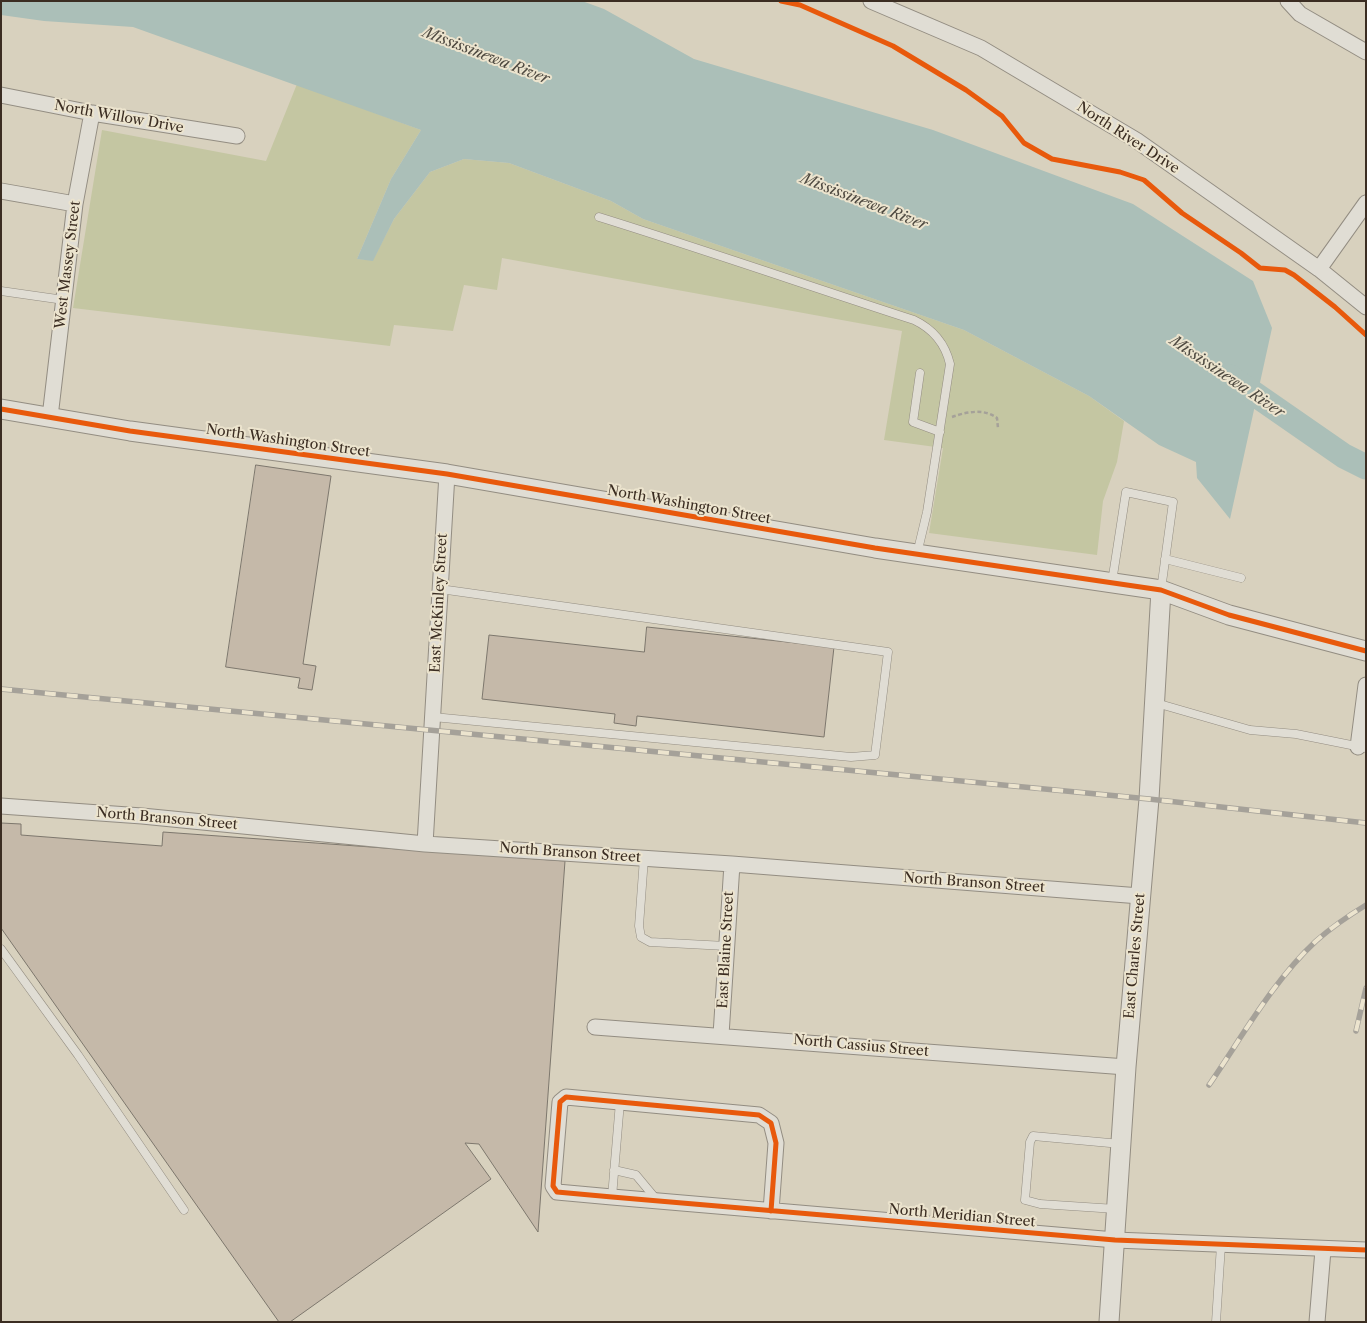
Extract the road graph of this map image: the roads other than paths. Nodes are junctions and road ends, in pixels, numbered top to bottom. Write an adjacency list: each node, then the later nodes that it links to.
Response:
1 (871, 1): 11 (street, North River Drive)
2 (1288, 1): 3 (street)
3 (1366, 52)
4 (1, 95): 5 (street, North Willow Drive)
5 (92, 113): 6 (street, North Willow Drive); 9 (street, West Massey Street)
6 (237, 136)
7 (1, 191): 9 (street)
8 (1366, 203): 11 (street)
9 (75, 204): 13 (street, West Massey Street)
10 (599, 217): 18 (lane)
11 (1319, 269): 14 (street, North River Drive)
12 (1, 291): 13 (lane)
13 (64, 300): 17 (street, West Massey Street)
14 (1366, 308)
15 (920, 373): 18 (lane)
16 (1, 409): 17 (street, North Washington Street)
17 (50, 418): 19 (street, North Washington Street)
18 (940, 432): 20 (lane)
19 (447, 474): 20 (street, North Washington Street); 24 (street, East McKinley Street)
20 (917, 554): 23 (street, North Washington Street)
21 (1165, 559): 22 (lane); 23 (lane); 25 (lane)
22 (1240, 578)
23 (1112, 583): 25 (street, North Washington Street)
24 (440, 589): 29 (street, East McKinley Street); 29 (lane)
25 (1161, 590): 26 (street, North Washington Street); 28 (street, East Charles Street)
26 (1366, 650)
27 (1366, 685): 30 (street)
28 (1154, 703): 30 (lane); 35 (street, East Charles Street)
29 (432, 724): 32 (street, East McKinley Street)
30 (1362, 747)
31 (1, 806): 32 (street, North Branson Street)
32 (425, 844): 33 (street, North Branson Street)
33 (644, 858): 34 (street, North Branson Street); 36 (lane)
34 (732, 864): 35 (street, North Branson Street); 36 (street, East Blaine Street)
35 (1140, 896): 40 (street, East Charles Street)
36 (726, 946): 39 (street, East Blaine Street)
37 (1, 949): 47 (lane)
38 (595, 1027): 39 (street, North Cassius Street)
39 (721, 1035): 40 (street, North Cassius Street)
40 (1126, 1067): 42 (street, East Charles Street)
41 (620, 1102): 43 (lane); 44 (street, North Meridian Street); 48 (street)
42 (1121, 1144): 46 (street, East Charles Street); 46 (lane)
43 (614, 1170): 44 (lane); 45 (lane)
44 (612, 1197): 45 (street, North Meridian Street)
45 (657, 1201): 48 (street, North Meridian Street)
46 (1117, 1209): 49 (street, East Charles Street)
47 (184, 1210)
48 (771, 1211): 49 (street, North Meridian Street)
49 (1115, 1240): 50 (street, North Meridian Street); 53 (street, East Charles Street)
50 (1221, 1245): 51 (street, North Meridian Street); 54 (lane)
51 (1323, 1250): 52 (street, North Meridian Street); 55 (street)
52 (1366, 1250)
53 (1110, 1322)
54 (1216, 1322)
55 (1317, 1322)

